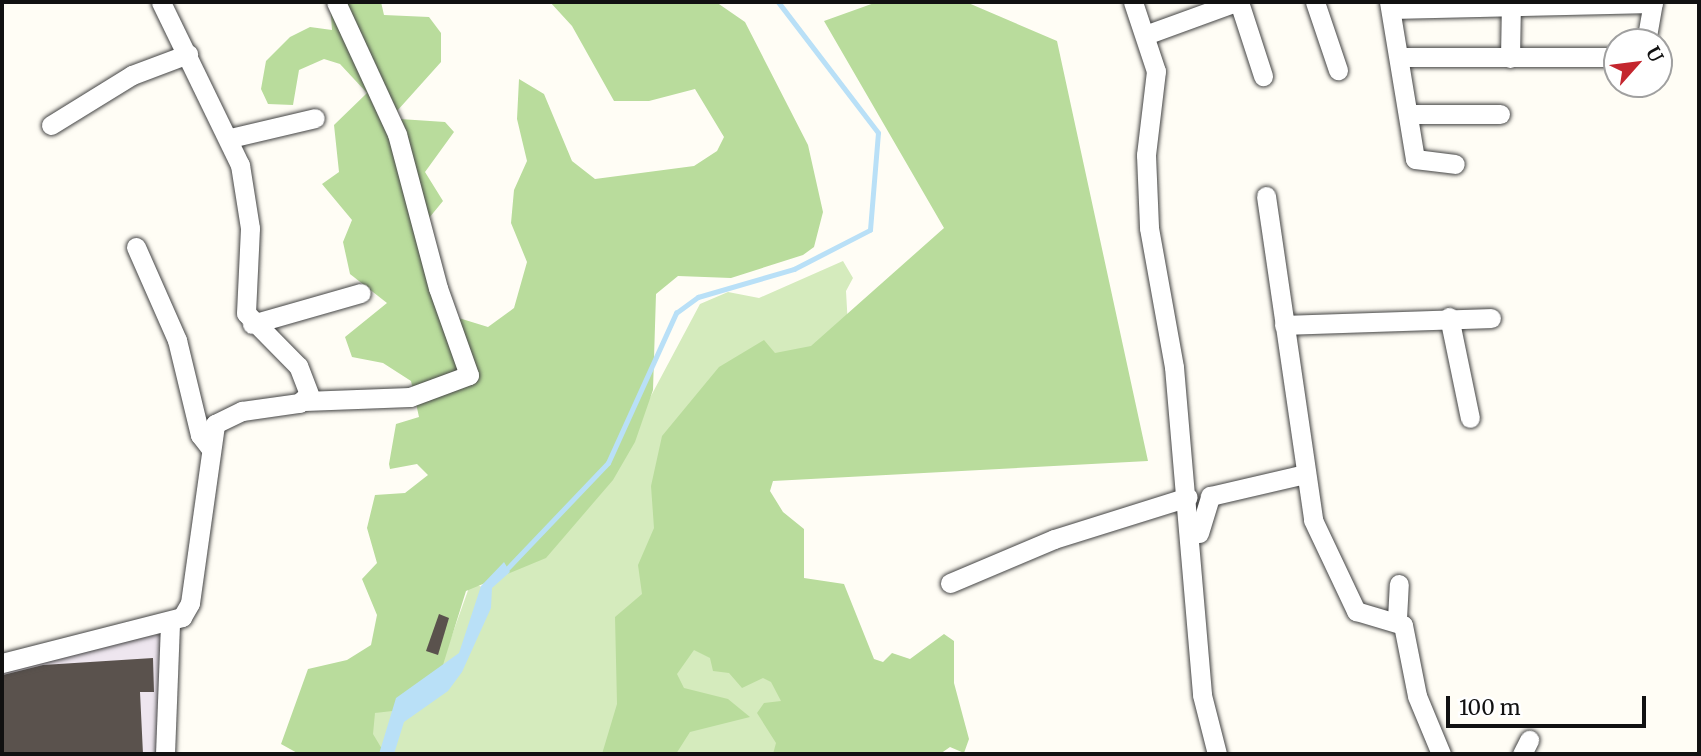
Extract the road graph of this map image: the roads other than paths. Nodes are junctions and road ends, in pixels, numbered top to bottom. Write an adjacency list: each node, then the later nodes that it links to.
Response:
1 (162, 2): 11 (street)
2 (336, 2): 30 (street)
3 (1125, 2): 9 (street)
4 (1238, 2): 9 (street); 16 (street)
5 (1315, 2): 15 (street)
6 (1653, 2): 7 (street); 10 (street)
7 (1511, 3): 8 (street); 14 (street)
8 (1390, 5): 12 (street)
9 (1141, 17): 34 (street)
10 (1648, 28)
11 (188, 54): 20 (street); 21 (street)
12 (1400, 57): 14 (street); 17 (street)
13 (1603, 57): 14 (street)
14 (1510, 58)
15 (1338, 71)
16 (1263, 76)
17 (1411, 114): 18 (street); 22 (street)
18 (1500, 114)
19 (315, 118): 21 (street)
20 (51, 125)
21 (230, 138): 28 (street)
22 (1455, 164)
23 (1266, 195): 29 (street)
24 (136, 247): 32 (street)
25 (361, 293): 28 (street)
26 (1449, 317): 27 (street); 29 (street); 31 (street)
27 (1490, 318)
28 (252, 324): 30 (street)
29 (1284, 325): 33 (street)
30 (304, 401): 32 (street)
31 (1470, 418)
32 (211, 449): 39 (street)
33 (1306, 474): 35 (street); 38 (street)
34 (1188, 497): 35 (street); 36 (street)
35 (1196, 563): 42 (street)
36 (950, 583)
37 (1399, 584): 38 (street)
38 (1397, 619): 43 (street)
39 (170, 622): 40 (street); 41 (street)
40 (2, 663)
41 (165, 754)
42 (1217, 754)
43 (1441, 754)

